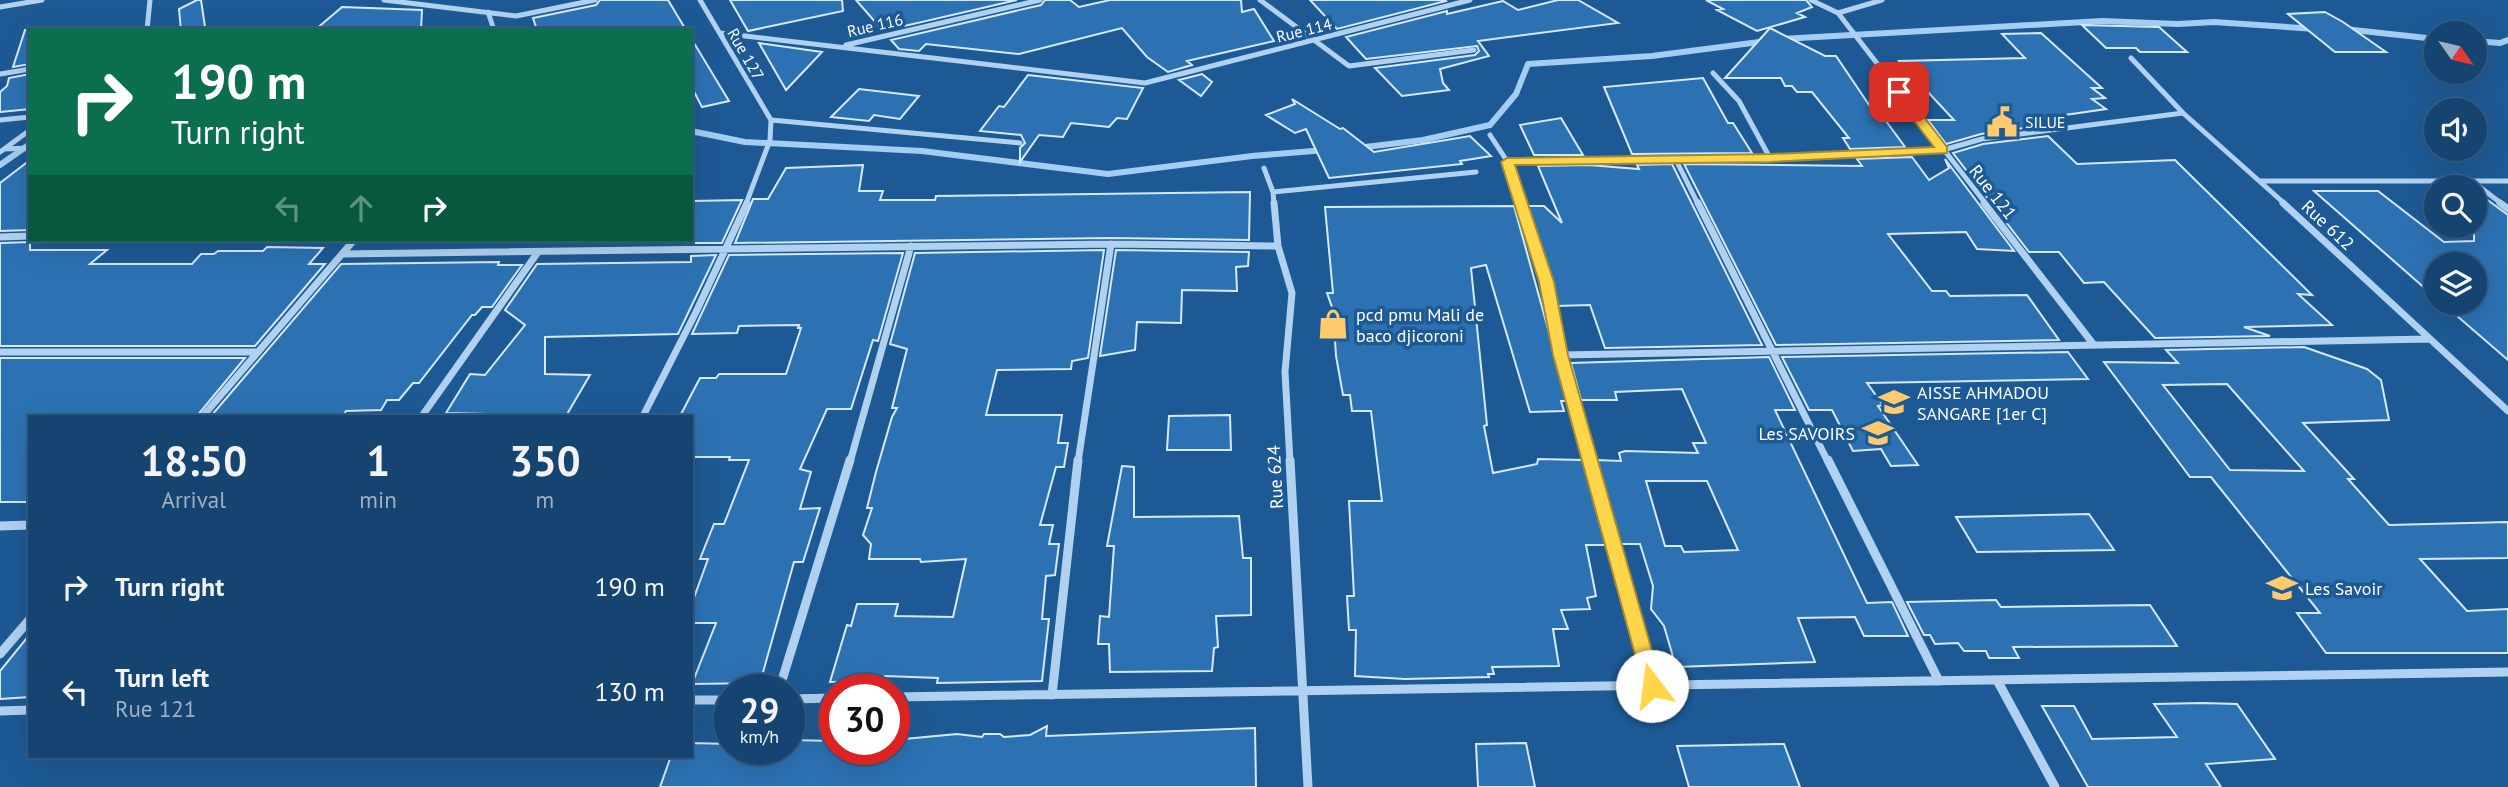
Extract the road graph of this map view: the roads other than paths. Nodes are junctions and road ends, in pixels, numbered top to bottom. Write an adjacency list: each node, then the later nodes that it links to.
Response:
1 (42, 0): 11 (street)
2 (150, 0): 14 (street)
3 (384, 0): 12 (street)
4 (595, 0): 12 (street)
5 (700, 0): 16 (street, Rue 127)
6 (1040, 0): 18 (street, Rue 116)
7 (1261, 0): 17 (street)
8 (1470, 0): 17 (street, Rue 114)
9 (1811, 0): 13 (street, Rue 121)
10 (1882, 0): 13 (street)
11 (0, 7)
12 (488, 12): 15 (street)
13 (1838, 13): 33 (street, Rue 121)
14 (148, 28)
15 (493, 28)
16 (720, 33): 18 (street); 27 (street, Rue 127)
17 (1314, 40): 18 (street, Rue 114); 19 (street)
18 (838, 46)
19 (1474, 50)
20 (2131, 58): 24 (street, Rue 612)
21 (28, 69): 23 (street)
22 (1713, 73): 34 (street)
23 (0, 74)
24 (2183, 113): 33 (street); 39 (street, Rue 612)
25 (28, 117): 26 (street)
26 (0, 120)
27 (771, 120): 30 (street); 52 (street)
28 (28, 131): 32 (street)
29 (1490, 135): 36 (street)
30 (1020, 143)
31 (28, 148): 32 (street)
32 (2, 150)
33 (1943, 150): 34 (street); 56 (street, Rue 121)
34 (1770, 158): 35 (street)
35 (1675, 160): 36 (street); 57 (street)
36 (1507, 162): 60 (street)
37 (1264, 168): 43 (street, Rue 624)
38 (1476, 172): 43 (street)
39 (2260, 181): 40 (street); 55 (street, Rue 612)
40 (2424, 181)
41 (2487, 181): 42 (street)
42 (2508, 181)
43 (1273, 192): 51 (street, Rue 624)
44 (2487, 193): 45 (street)
45 (2508, 209)
46 (28, 236): 47 (street)
47 (0, 237)
48 (352, 242): 54 (street)
49 (1111, 244): 50 (street); 51 (street); 75 (street)
50 (911, 246): 52 (street); 70 (street)
51 (1278, 246): 74 (street, Rue 624)
52 (726, 248): 53 (street); 64 (street)
53 (538, 252): 54 (street); 63 (street)
54 (342, 254): 59 (street)
55 (2429, 339): 56 (street); 61 (street, Rue 612)
56 (2094, 345): 57 (street)
57 (1772, 351): 60 (street); 72 (street)
58 (0, 352): 59 (street)
59 (258, 352): 62 (street)
60 (1561, 355): 73 (street)
61 (2508, 411)
62 (204, 415)
63 (423, 415)
64 (643, 415)
65 (28, 525): 66 (street)
66 (0, 526)
67 (28, 621): 68 (street)
68 (0, 654)
69 (2508, 672): 71 (street)
70 (784, 674)
71 (1997, 680): 72 (street); 82 (street)
72 (1939, 681): 73 (street)
73 (1652, 686): 74 (street)
74 (1303, 691): 75 (street); 81 (street, Rue 624)
75 (1052, 695): 76 (street)
76 (910, 697)
77 (714, 699): 78 (street)
78 (693, 700)
79 (0, 710): 80 (street)
80 (28, 710)
81 (1308, 787)
82 (2055, 787)

